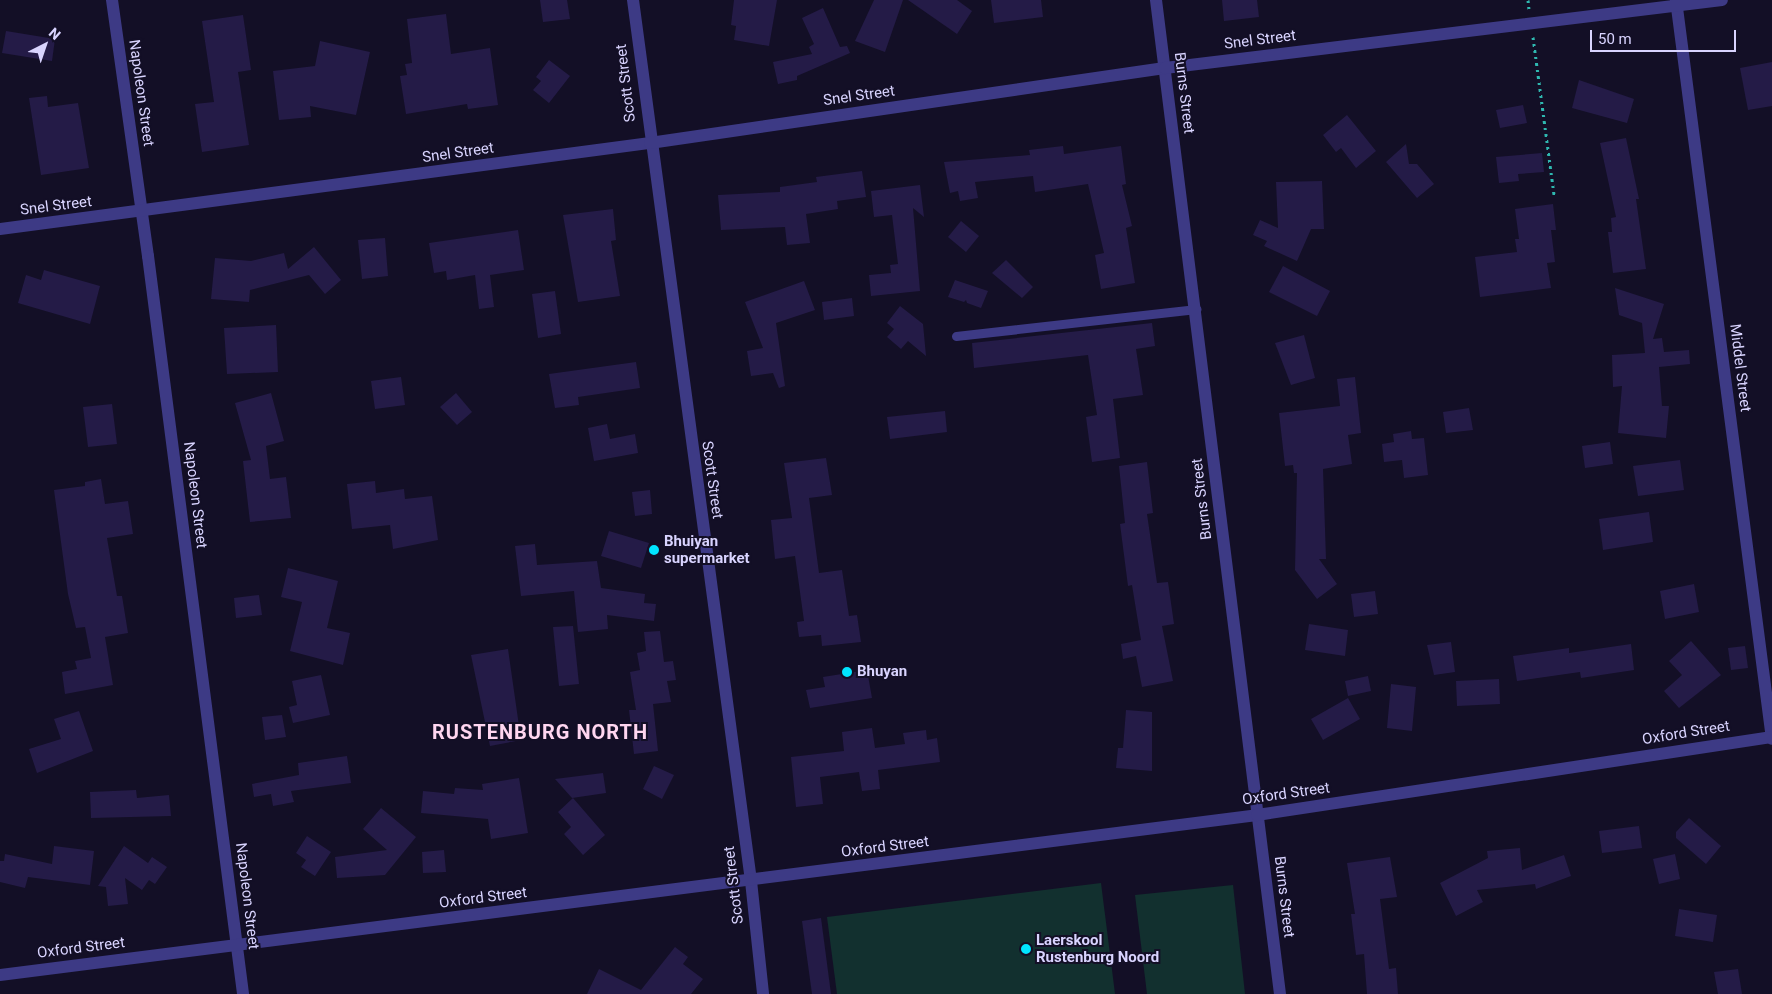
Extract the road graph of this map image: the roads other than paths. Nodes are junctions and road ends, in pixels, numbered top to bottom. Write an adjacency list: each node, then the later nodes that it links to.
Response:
1 (112, 0): 8 (street, Napoleon Street)
2 (633, 0): 7 (street, Scott Street)
3 (1156, 0): 6 (street, Burns Street)
4 (1722, 0): 5 (street, Snel Street)
5 (1677, 3): 6 (street, Snel Street); 12 (street, Middel Street)
6 (1165, 68): 7 (street, Snel Street); 10 (street, Burns Street)
7 (650, 143): 8 (street, Snel Street); 14 (street, Scott Street)
8 (140, 212): 9 (street, Snel Street); 15 (street, Napoleon Street)
9 (0, 229)
10 (1196, 309): 11 (lane); 13 (street, Burns Street)
11 (956, 336)
12 (1772, 738): 13 (street, Oxford Street)
13 (1257, 814): 14 (street, Oxford Street); 19 (street, Burns Street)
14 (750, 881): 15 (street, Oxford Street); 18 (street, Scott Street)
15 (236, 945): 16 (street, Oxford Street); 17 (street, Napoleon Street)
16 (0, 975)
17 (243, 994)
18 (763, 994)
19 (1280, 994)

